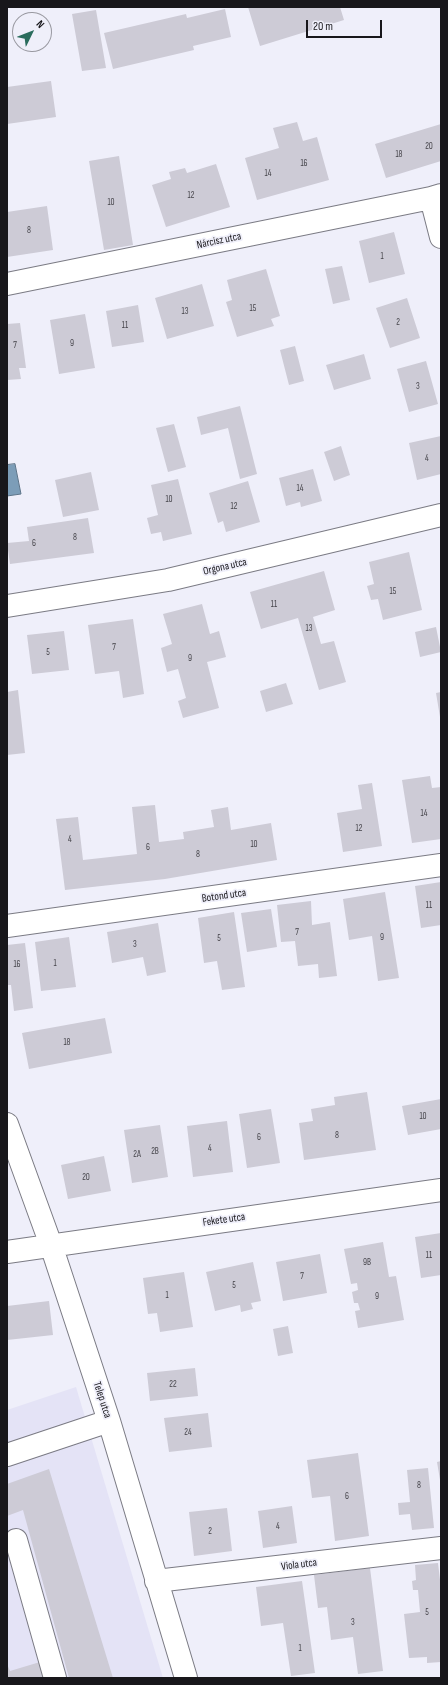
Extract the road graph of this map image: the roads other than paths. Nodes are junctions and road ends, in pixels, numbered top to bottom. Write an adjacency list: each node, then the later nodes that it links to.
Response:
1 (436, 196): 2 (street); 3 (street, Nárcisz utca)
2 (441, 237)
3 (7, 284)
4 (441, 515): 5 (street, Orgona utca)
5 (7, 606)
6 (441, 865): 7 (street, Botond utca)
7 (7, 926)
8 (7, 1124): 10 (street, Telep utca)
9 (441, 1190): 10 (street, Fekete utca)
10 (51, 1245): 11 (street, Fekete utca); 12 (street, Telep utca)
11 (7, 1252)
12 (109, 1421): 13 (street); 16 (street, Telep utca)
13 (7, 1455)
14 (16, 1540): 17 (street)
15 (441, 1548): 16 (street, Viola utca)
16 (156, 1581): 18 (street, Telep utca)
17 (55, 1678)
18 (186, 1678)

